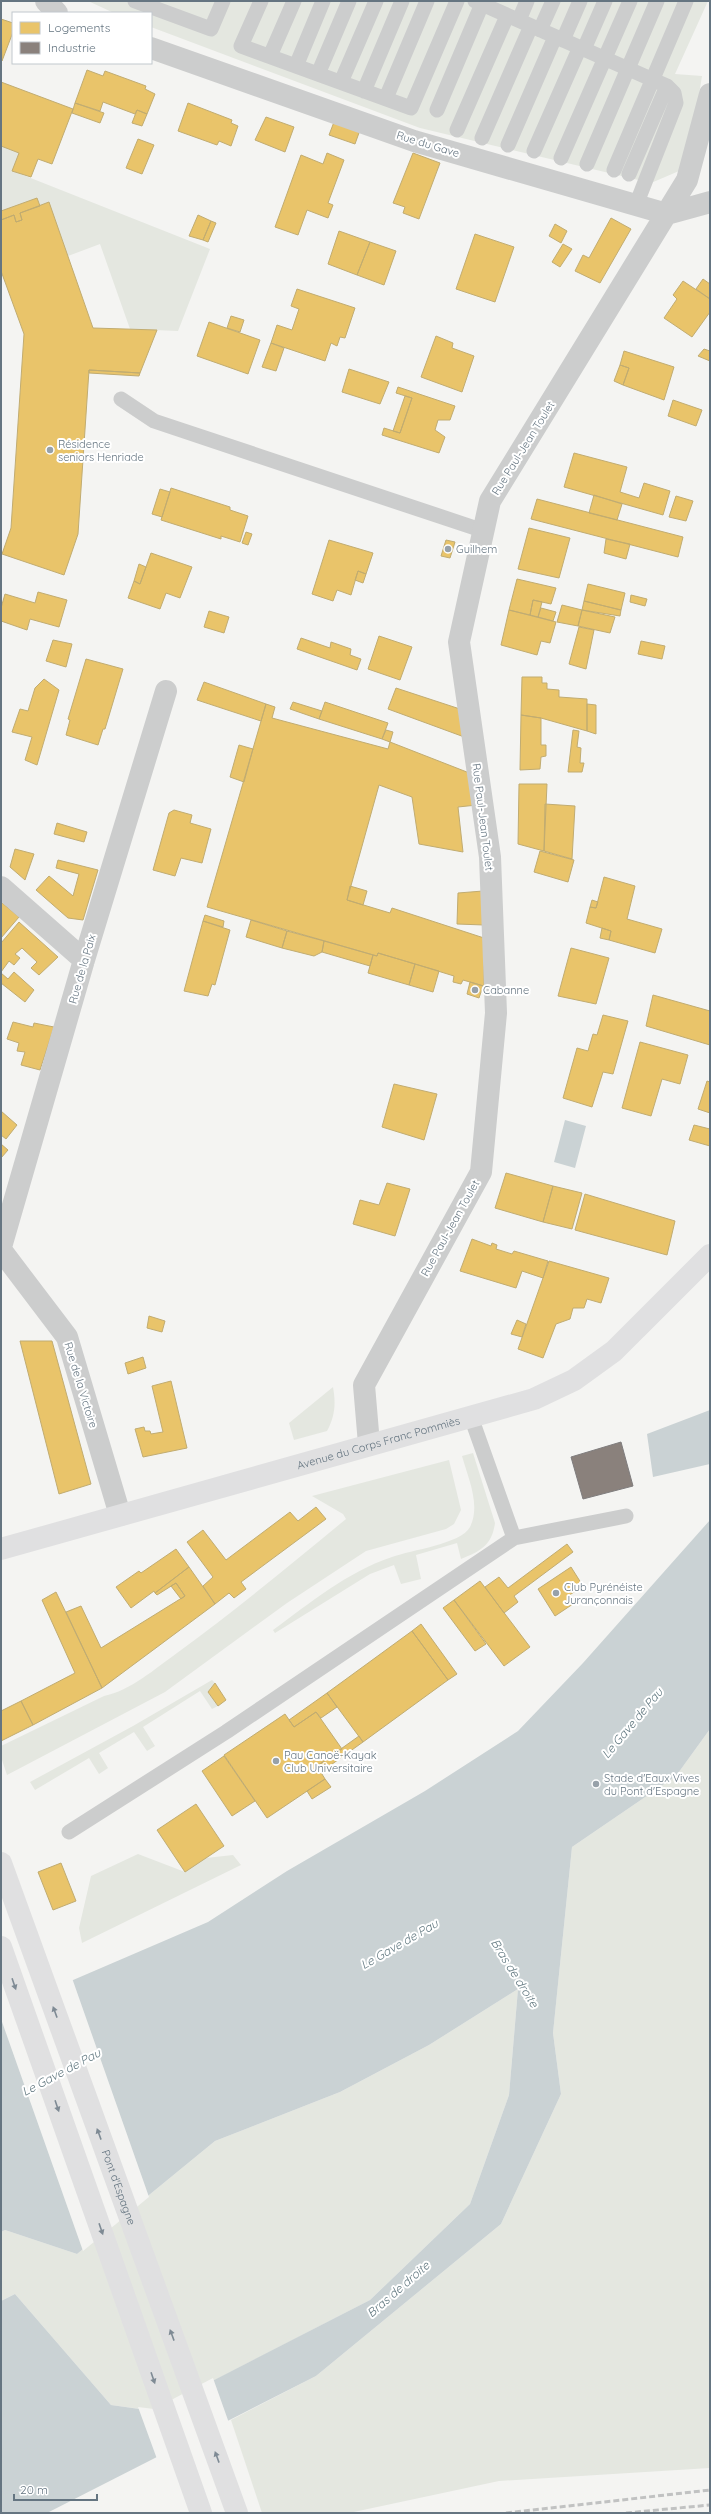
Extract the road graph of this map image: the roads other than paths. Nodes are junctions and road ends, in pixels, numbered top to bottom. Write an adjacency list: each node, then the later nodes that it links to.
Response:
1 (46, 1): 20 (street)
2 (135, 1): 3 (lane)
3 (223, 1)
4 (261, 1): 25 (lane)
5 (294, 1): 25 (lane)
6 (324, 1): 27 (lane)
7 (349, 1): 29 (lane)
8 (376, 1): 31 (lane)
9 (402, 1): 33 (lane)
10 (427, 1): 35 (lane)
11 (457, 1): 35 (lane)
12 (527, 1): 21 (lane)
13 (553, 1): 21 (lane)
14 (580, 1): 22 (lane)
15 (605, 1): 24 (lane)
16 (630, 1): 26 (lane)
17 (657, 1): 28 (lane)
18 (686, 1): 30 (lane)
19 (487, 4): 21 (lane); 36 (lane)
20 (56, 12)
21 (524, 23): 22 (lane); 37 (lane); 38 (lane)
22 (559, 38): 24 (lane); 39 (lane)
23 (152, 48): 46 (street, Rue du Gave)
24 (582, 48): 26 (lane); 40 (lane)
25 (270, 56): 27 (lane)
26 (604, 58): 28 (lane); 41 (lane)
27 (296, 66): 29 (lane)
28 (628, 69): 30 (lane); 42 (lane)
29 (318, 74): 31 (lane)
30 (652, 80): 32 (lane); 43 (lane)
31 (341, 82): 33 (lane)
32 (668, 86): 44 (lane); 46 (lane)
33 (364, 91): 35 (lane)
34 (710, 94): 47 (street, Rue Paul-Jean Toulet)
35 (386, 98)
36 (437, 110)
37 (457, 130)
38 (482, 138)
39 (508, 145)
40 (534, 151)
41 (561, 158)
42 (587, 164)
43 (614, 170)
44 (629, 174)
45 (710, 202): 47 (street)
46 (636, 206): 47 (street, Rue du Gave)
47 (667, 214): 49 (street, Rue Paul-Jean Toulet)
48 (121, 398): 49 (lane)
49 (484, 532): 57 (street, Rue Paul-Jean Toulet)
50 (166, 691): 52 (street, Rue de la Paix)
51 (1, 887): 52 (street)
52 (84, 960): 53 (street, Rue de la Paix)
53 (1, 1247)
54 (1, 1250): 58 (street, Rue de la Victoire)
55 (710, 1255): 56 (main road, Avenue du Corps Franc Pommiès)
56 (471, 1416): 57 (main road, Avenue du Corps Franc Pommiès); 60 (lane)
57 (369, 1444): 58 (main road, Avenue du Corps Franc Pommiès)
58 (120, 1515): 61 (main road, Avenue du Corps Franc Pommiès)
59 (626, 1516): 60 (lane)
60 (514, 1538): 62 (lane)
61 (1, 1549)
62 (69, 1832)
63 (1, 1862): 66 (main road, Pont d'Espagne, one-way to 63)
64 (1, 1947): 65 (main road, one-way to 65)
65 (201, 2513)
66 (236, 2513)

